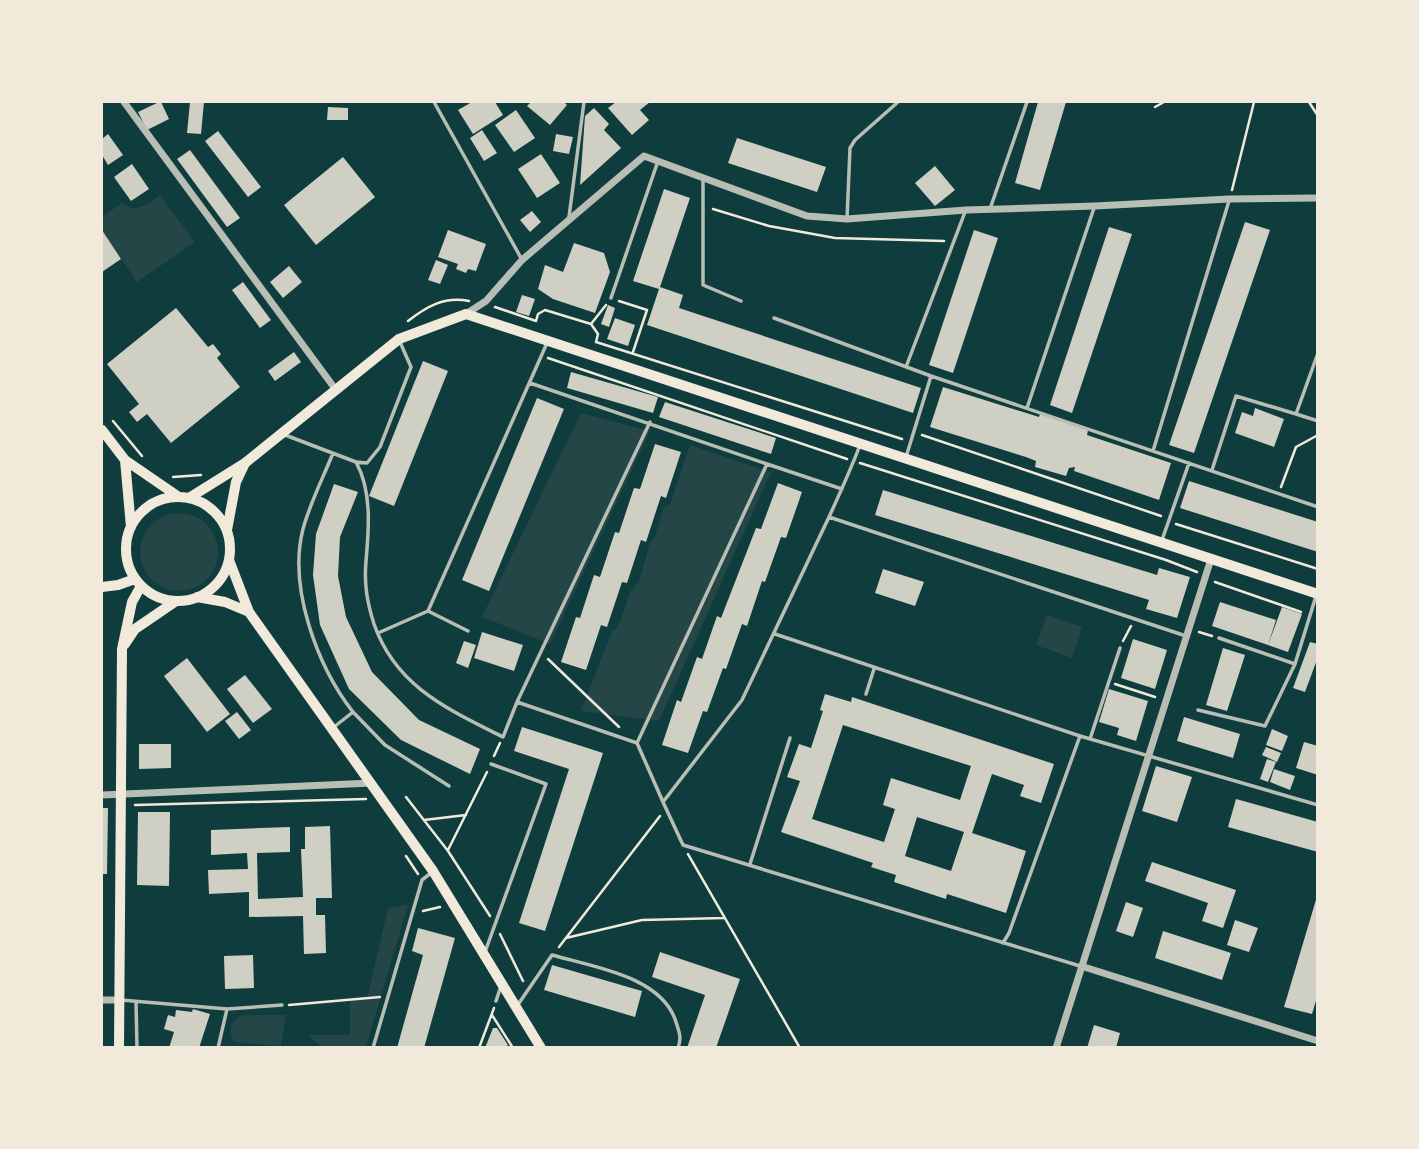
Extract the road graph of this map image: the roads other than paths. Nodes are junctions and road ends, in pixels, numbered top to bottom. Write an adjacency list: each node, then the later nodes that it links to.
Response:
1 (124, 102): 26 (street)
2 (434, 102): 15 (lane)
3 (584, 102): 14 (lane)
4 (898, 102): 13 (lane)
5 (1027, 102): 11 (lane)
6 (658, 161): 7 (street); 14 (street); 16 (lane)
7 (703, 177): 13 (street); 17 (lane)
8 (1318, 198): 9 (street)
9 (1230, 199): 10 (street); 34 (lane)
10 (1095, 206): 11 (street); 27 (lane)
11 (990, 209): 12 (street)
12 (966, 210): 13 (street); 23 (lane)
13 (847, 219)
14 (569, 220): 15 (street)
15 (522, 260): 18 (street)
16 (611, 298)
17 (741, 300)
18 (466, 314): 20 (main road); 21 (main road)
19 (774, 318): 23 (lane)
20 (399, 339): 26 (main road); 38 (lane)
21 (548, 342): 25 (lane); 33 (main road)
22 (1318, 353): 28 (lane)
23 (906, 367): 24 (lane)
24 (931, 376): 27 (lane); 36 (lane)
25 (530, 383): 30 (lane); 57 (lane)
26 (336, 390): 32 (main road)
27 (1027, 408): 34 (lane)
28 (1296, 414): 29 (lane); 42 (lane)
29 (1318, 421)
30 (650, 422): 41 (lane); 69 (lane)
31 (102, 430): 37 (main road)
32 (282, 433): 35 (lane); 39 (main road)
33 (860, 444): 36 (main road); 43 (lane)
34 (1153, 451): 40 (lane)
35 (333, 453): 38 (lane); 71 (lane)
36 (905, 459): 49 (main road)
37 (125, 460): 44 (main road); 47 (main road)
38 (356, 461): 61 (lane)
39 (245, 463): 44 (main road); 48 (main road)
40 (1189, 463): 42 (lane); 49 (lane)
41 (766, 464): 43 (lane); 76 (lane)
42 (1212, 470): 45 (lane)
43 (842, 489): 46 (lane)
44 (184, 498): 47 (main road); 48 (main road)
45 (1318, 507)
46 (829, 517): 60 (lane); 62 (lane)
47 (131, 527): 52 (main road)
48 (227, 530): 51 (main road)
49 (1161, 543): 50 (main road)
50 (1211, 559): 54 (main road); 60 (street)
51 (229, 560): 55 (main road); 58 (main road)
52 (138, 582): 53 (main road); 56 (main road); 65 (main road)
53 (102, 587)
54 (1317, 594): 66 (lane)
55 (197, 597): 56 (main road); 58 (main road)
56 (177, 601): 65 (main road)
57 (428, 611): 59 (lane); 61 (lane)
58 (249, 612): 72 (main road)
59 (468, 631)
60 (1188, 632): 77 (street)
61 (377, 633): 69 (lane)
62 (775, 634): 67 (lane); 83 (lane)
63 (1219, 638): 66 (lane)
64 (1120, 648): 75 (lane)
65 (122, 649): 82 (main road)
66 (1295, 664): 70 (lane)
67 (874, 669): 68 (lane); 73 (lane)
68 (866, 694)
69 (517, 702): 76 (lane)
70 (1198, 710)
71 (353, 712): 72 (lane); 80 (lane)
72 (332, 728): 79 (main road)
73 (1080, 736): 75 (lane); 87 (lane)
74 (790, 738): 85 (lane)
75 (1090, 739): 77 (lane)
76 (637, 743): 83 (lane)
77 (1148, 755): 84 (lane); 89 (street)
78 (491, 764): 88 (lane)
79 (372, 783): 82 (street); 86 (main road)
80 (449, 786)
81 (102, 795): 82 (street)
82 (122, 796): 92 (main road)
83 (663, 802): 85 (lane)
84 (1318, 806)
85 (750, 864): 87 (lane)
86 (433, 871): 88 (main road); 102 (lane)
87 (1003, 943): 89 (lane)
88 (484, 954): 90 (main road)
89 (1082, 966): 98 (street); 105 (street)
90 (502, 983): 93 (lane); 96 (main road)
91 (102, 1000): 92 (street)
92 (118, 1000): 94 (lane); 99 (main road)
93 (496, 1001)
94 (136, 1002): 97 (lane); 100 (lane)
95 (282, 1005): 97 (lane)
96 (516, 1007): 103 (main road); 104 (lane)
97 (227, 1009): 101 (lane)
98 (1318, 1041)
99 (119, 1048)
100 (137, 1048)
101 (218, 1048)
102 (373, 1048)
103 (541, 1048)
104 (678, 1048)
105 (1056, 1048)

